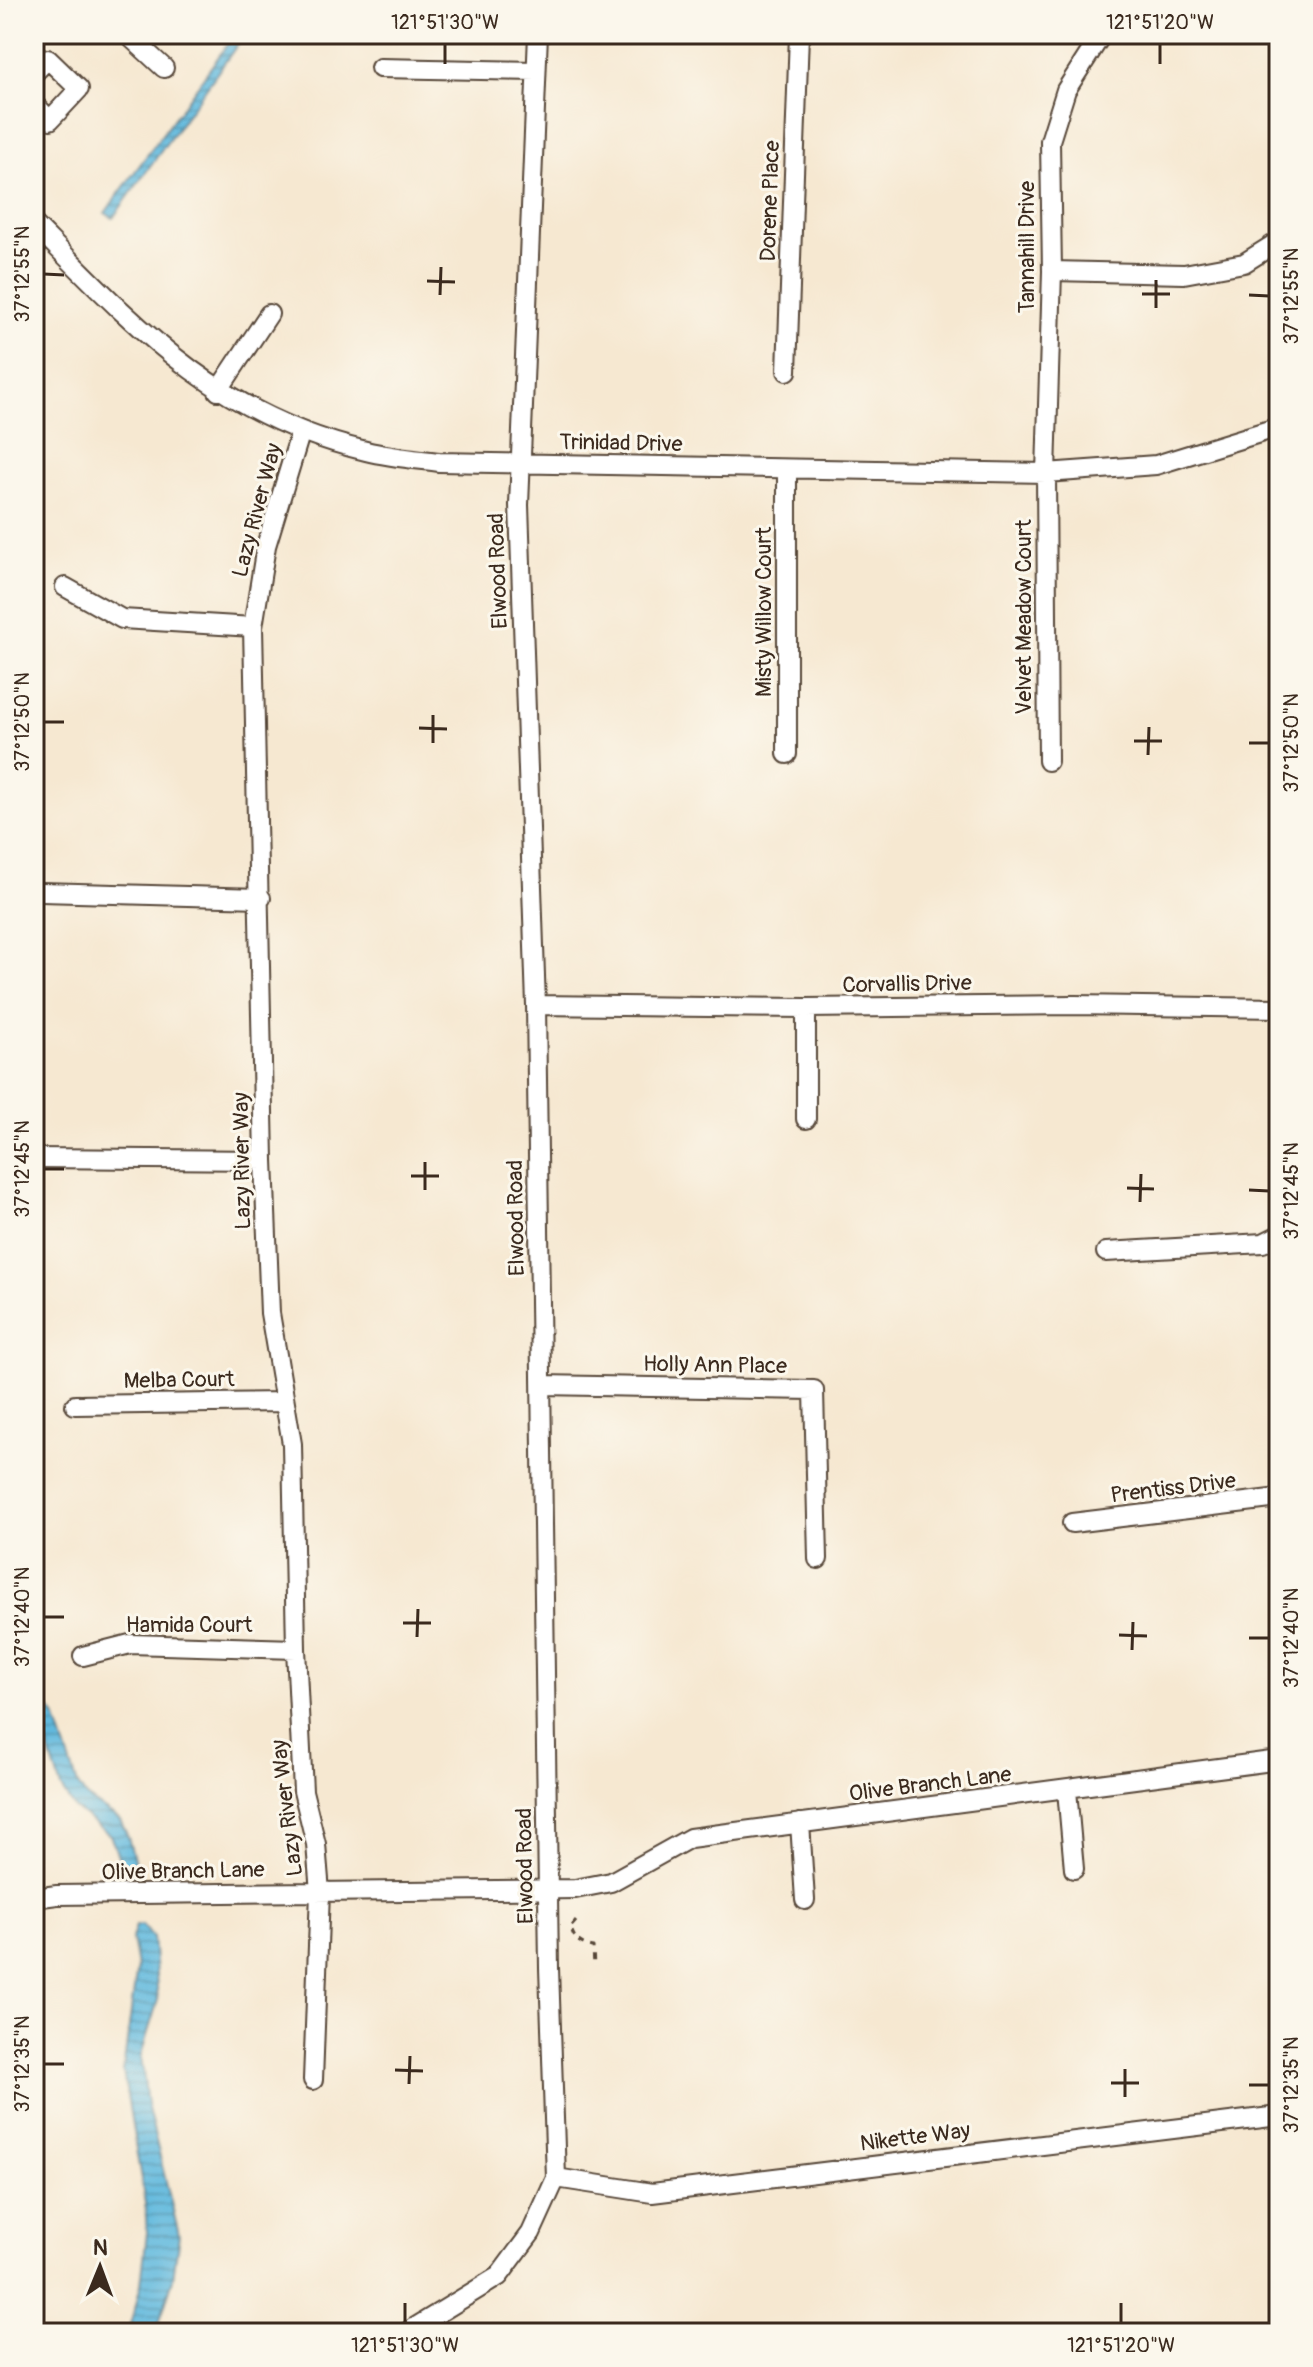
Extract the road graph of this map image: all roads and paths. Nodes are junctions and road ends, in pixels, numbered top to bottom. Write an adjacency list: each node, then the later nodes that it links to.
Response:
1 (127, 34): 5 (street)
2 (538, 34): 7 (street, Elwood Road)
3 (799, 34): 14 (street, Dorene Place)
4 (1102, 34): 12 (street, Tannahill Drive)
5 (164, 68)
6 (380, 68): 7 (street)
7 (536, 71): 18 (street, Elwood Road)
8 (34, 73): 9 (street)
9 (34, 104)
10 (34, 224): 15 (street, Trinidad Drive)
11 (1279, 241): 12 (street)
12 (1052, 271): 20 (street, Tannahill Drive)
13 (269, 314): 15 (street)
14 (787, 371)
15 (218, 391): 16 (street, Trinidad Drive)
16 (301, 431): 18 (street, Trinidad Drive); 22 (street, Lazy River Way)
17 (1277, 434): 20 (street, Trinidad Drive)
18 (522, 464): 19 (street, Trinidad Drive); 27 (street, Elwood Road)
19 (787, 469): 20 (street, Trinidad Drive); 23 (street, Misty Willow Court)
20 (1046, 473): 24 (street, Velvet Meadow Court)
21 (65, 587): 22 (street)
22 (253, 627): 26 (street, Lazy River Way)
23 (787, 754)
24 (1048, 761)
25 (41, 892): 26 (street)
26 (261, 898): 32 (street, Lazy River Way)
27 (536, 1005): 28 (street, Corvallis Drive); 35 (street, Elwood Road)
28 (806, 1008): 29 (street, Corvallis Drive); 30 (street)
29 (1279, 1008)
30 (806, 1119)
31 (34, 1158): 32 (street)
32 (264, 1160): 36 (street, Lazy River Way)
33 (1279, 1235): 34 (street)
34 (1106, 1252)
35 (542, 1385): 40 (street, Holly Ann Place); 47 (street, Elwood Road)
36 (283, 1402): 37 (street, Melba Court); 41 (street, Lazy River Way)
37 (75, 1405)
38 (1279, 1498): 39 (street, Prentiss Drive)
39 (1072, 1523)
40 (818, 1559)
41 (296, 1649): 42 (street, Hamida Court); 48 (street, Lazy River Way)
42 (83, 1656)
43 (1279, 1760): 44 (street, Olive Branch Lane)
44 (1067, 1790): 45 (street, Olive Branch Lane); 46 (street)
45 (800, 1823): 47 (street, Olive Branch Lane); 50 (street)
46 (1074, 1869)
47 (548, 1890): 48 (street, Olive Branch Lane); 55 (street, Elwood Road)
48 (320, 1892): 49 (street, Olive Branch Lane); 53 (street, Lazy River Way)
49 (34, 1898)
50 (805, 1900)
51 (576, 1921): 52 (path)
52 (594, 1967)
53 (313, 2080)
54 (1279, 2116): 55 (street, Nikette Way)
55 (556, 2178): 56 (street, Elwood Road)
56 (406, 2333)

